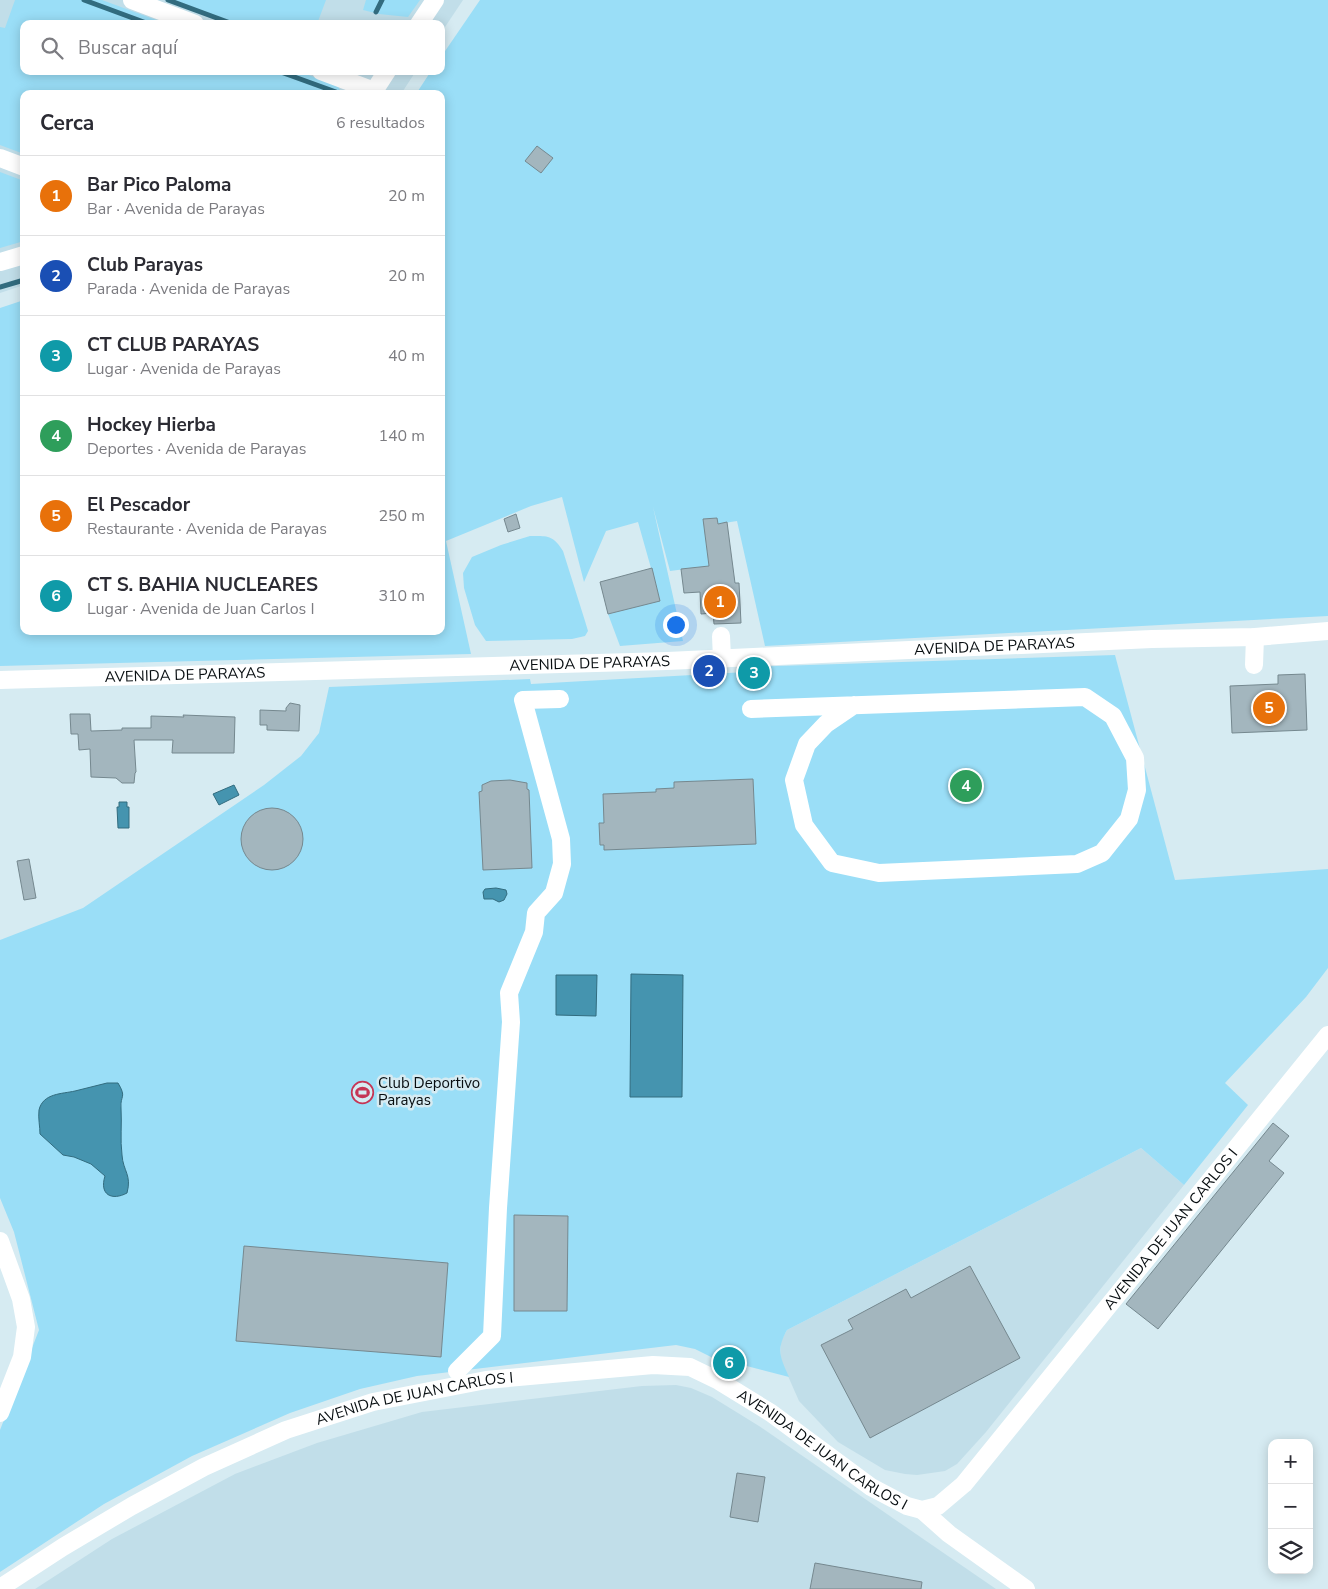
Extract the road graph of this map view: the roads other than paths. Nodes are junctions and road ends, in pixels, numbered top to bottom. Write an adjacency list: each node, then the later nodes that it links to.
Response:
1 (132, 0): 3 (street)
2 (434, 0): 4 (street)
3 (184, 20)
4 (422, 20)
5 (331, 75): 7 (street)
6 (384, 75): 8 (street)
7 (368, 90)
8 (374, 90)
9 (0, 158): 10 (street)
10 (20, 166)
11 (20, 256): 12 (street)
12 (0, 262)
13 (1328, 631): 15 (street, AVENIDA DE PARAYAS)
14 (721, 636): 16 (street)
15 (1255, 636): 16 (street, AVENIDA DE PARAYAS); 17 (street)
16 (722, 658): 18 (street, AVENIDA DE PARAYAS)
17 (1254, 665)
18 (0, 680)
19 (560, 699): 24 (street)
20 (854, 705): 20 (street); 21 (street)
21 (751, 709)
22 (1328, 1034): 26 (street, AVENIDA DE JUAN CARLOS I)
23 (1, 1245): 25 (street)
24 (457, 1371)
25 (0, 1413)
26 (922, 1510): 27 (street, AVENIDA DE JUAN CARLOS I); 28 (street)
27 (0, 1588)
28 (1026, 1589)

